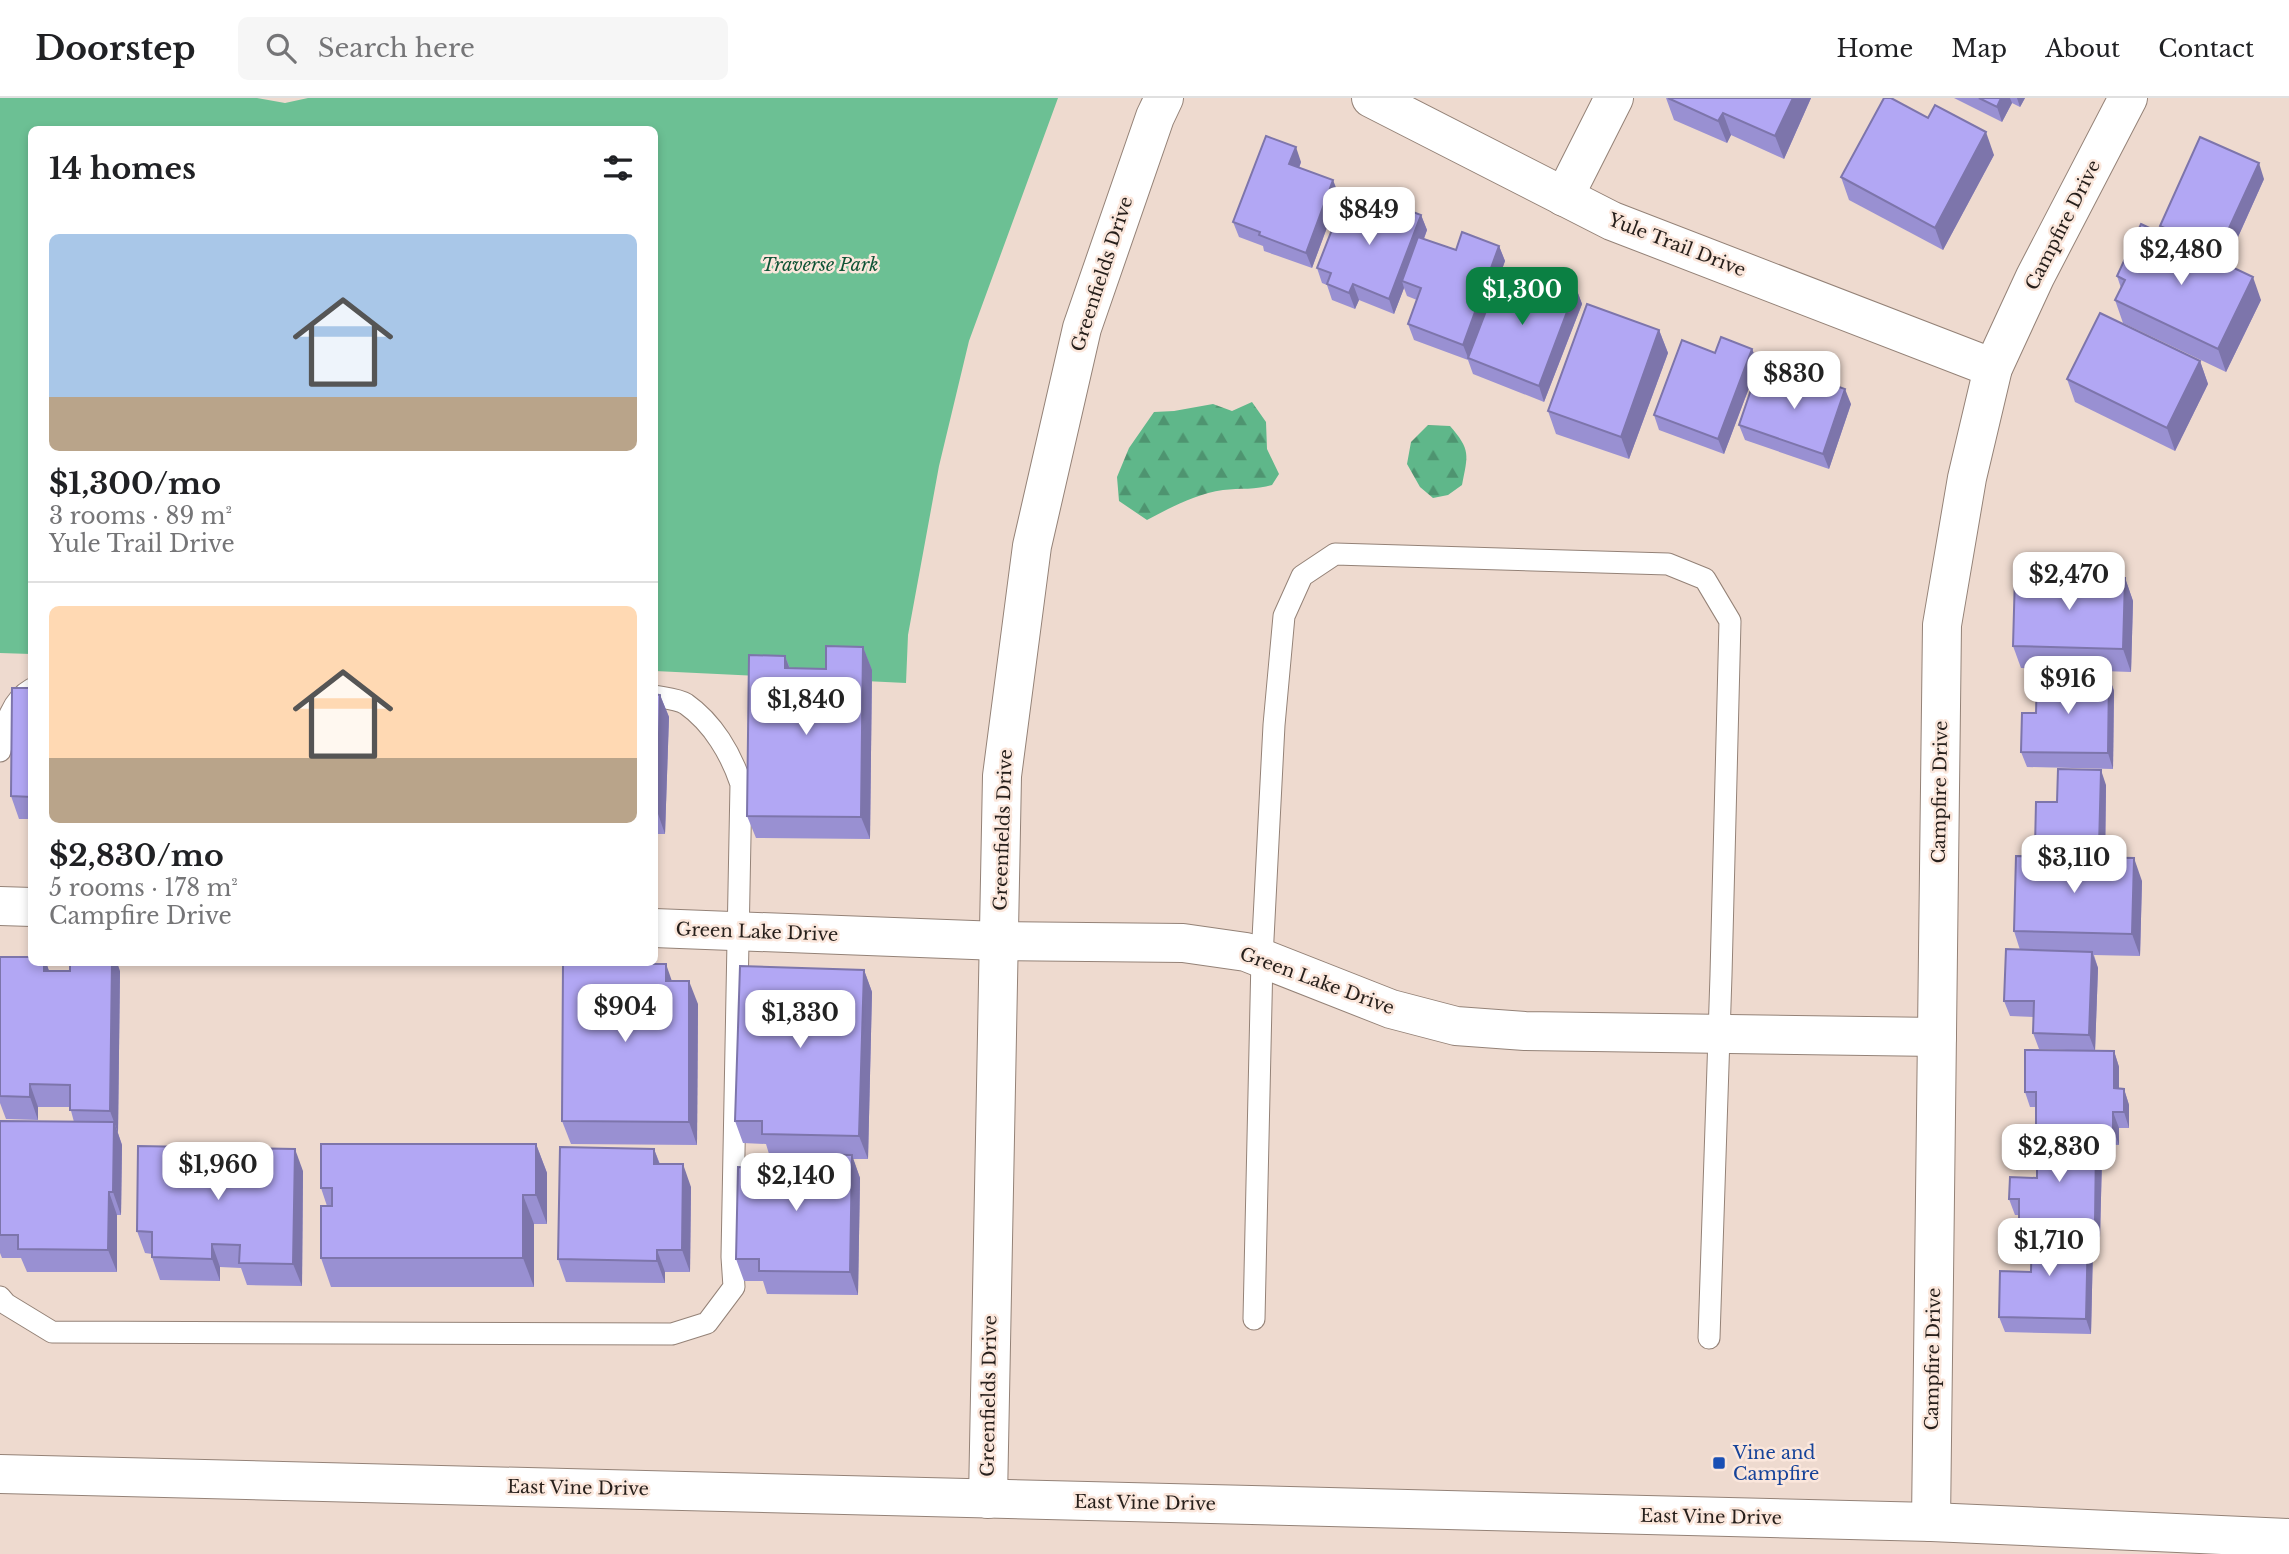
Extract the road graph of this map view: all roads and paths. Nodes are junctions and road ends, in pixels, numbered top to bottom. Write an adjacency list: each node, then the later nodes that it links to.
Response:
1 (1164, 98): 14 (street, Greenfields Drive)
2 (1371, 98): 5 (street, Yule Trail Drive)
3 (1614, 98): 5 (street)
4 (2127, 98): 6 (street, Campfire Drive)
5 (1564, 197): 6 (street, Yule Trail Drive)
6 (1993, 368): 17 (street, Campfire Drive)
7 (28, 691): 9 (lane)
8 (658, 697): 13 (lane)
9 (0, 751)
10 (0, 905): 11 (street)
11 (28, 907)
12 (658, 928): 13 (street, Green Lake Drive)
13 (738, 931): 14 (street, Green Lake Drive); 18 (lane)
14 (999, 941): 15 (street, Green Lake Drive); 22 (street, Greenfields Drive)
15 (1262, 958): 16 (street, Green Lake Drive); 16 (lane); 19 (lane)
16 (1719, 1034): 17 (street, Green Lake Drive); 20 (lane)
17 (1937, 1037): 23 (street, Campfire Drive)
18 (0, 1297)
19 (1254, 1319)
20 (1709, 1338)
21 (0, 1474): 22 (street, East Vine Drive)
22 (988, 1499): 23 (street, East Vine Drive)
23 (1931, 1522): 24 (street, East Vine Drive)
24 (2289, 1538)

